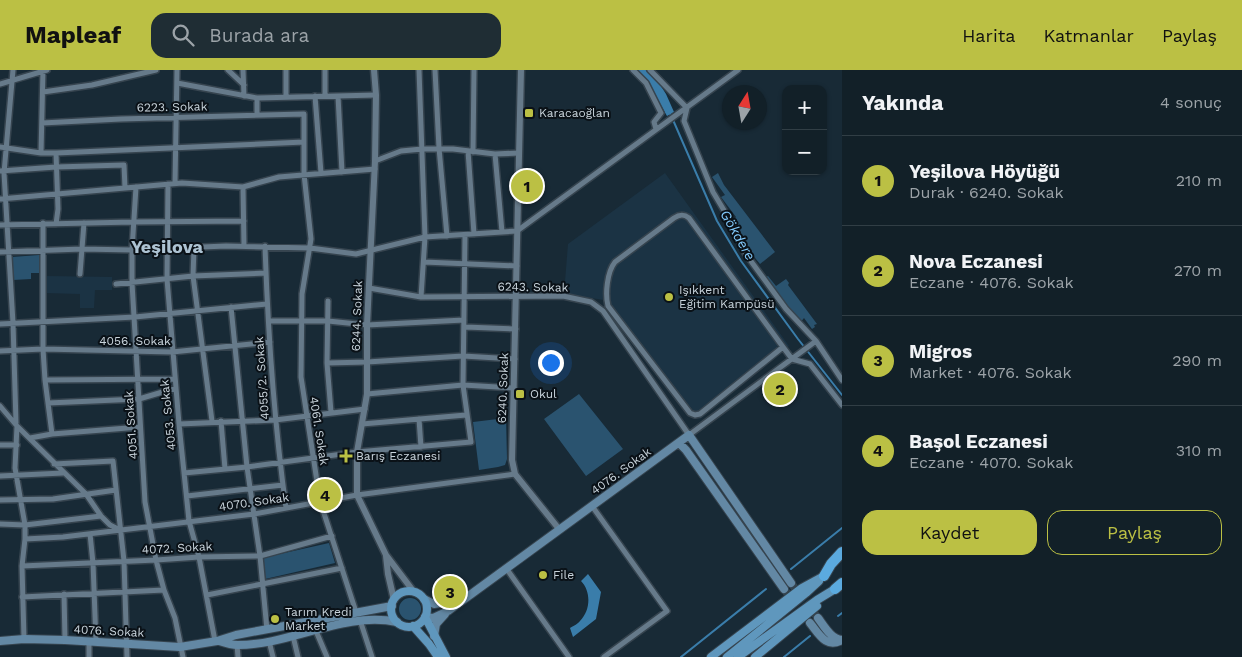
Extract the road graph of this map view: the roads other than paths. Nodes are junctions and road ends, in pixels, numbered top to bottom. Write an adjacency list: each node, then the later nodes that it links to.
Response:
1 (13, 70): 18 (street)
2 (147, 70): 3 (street); 22 (street)
3 (156, 70)
4 (177, 70): 19 (street)
5 (228, 70): 21 (street)
6 (243, 70): 21 (street)
7 (286, 70): 28 (street)
8 (325, 70): 26 (street)
9 (374, 70): 23 (street, 6244. Sokak)
10 (420, 70): 40 (street)
11 (435, 70): 39 (street)
12 (474, 70): 41 (street)
13 (521, 70): 44 (street, 6240. Sokak)
14 (633, 70): 35 (street)
15 (650, 70): 30 (street)
16 (738, 70): 30 (street)
17 (44, 71): 18 (street); 22 (street)
18 (12, 80): 20 (street); 37 (street)
19 (177, 82): 24 (street); 33 (street)
20 (0, 84)
21 (244, 86): 24 (street)
22 (43, 92): 34 (street)
23 (376, 95): 27 (street); 46 (street, 6244. Sokak)
24 (244, 96): 29 (street)
25 (315, 96): 26 (street); 28 (street); 50 (street)
26 (325, 96): 27 (street)
27 (338, 96): 49 (street)
28 (286, 97): 29 (street)
29 (257, 98): 32 (street)
30 (687, 108): 35 (street); 113 (street)
31 (304, 114): 32 (street, 6223. Sokak); 36 (street, 4061. Sokak)
32 (256, 115): 33 (street, 6223. Sokak)
33 (175, 118): 34 (street, 6223. Sokak); 38 (street)
34 (42, 123): 42 (street)
35 (656, 129): 67 (street)
36 (304, 142): 38 (street); 51 (street, 4061. Sokak)
37 (3, 148): 42 (street); 48 (street)
38 (175, 148): 43 (street); 52 (street)
39 (439, 148): 40 (street); 41 (street); 71 (street)
40 (422, 149): 46 (street); 72 (street)
41 (471, 151): 45 (street); 69 (street)
42 (41, 153): 43 (street)
43 (56, 153): 47 (street)
44 (518, 153): 45 (street); 67 (street, 6240. Sokak)
45 (495, 154): 68 (street)
46 (375, 165): 49 (street); 82 (street, 6244. Sokak)
47 (56, 167): 48 (street); 56 (street); 57 (street)
48 (2, 171): 58 (street)
49 (342, 172): 50 (street)
50 (321, 173): 51 (street)
51 (304, 174): 55 (street); 76 (street, 4061. Sokak)
52 (175, 183): 53 (street); 55 (street)
53 (168, 184): 54 (street); 61 (street, 4053. Sokak)
54 (136, 187): 56 (street); 60 (street, 4051. Sokak)
55 (243, 187): 59 (street)
56 (125, 188): 57 (street)
57 (56, 194): 58 (street); 64 (street)
58 (3, 199): 66 (street)
59 (244, 221): 61 (street); 73 (street)
60 (133, 222): 61 (street); 63 (street); 80 (street, 4051. Sokak)
61 (168, 222): 79 (street, 4053. Sokak)
62 (43, 223): 64 (street); 66 (street); 77 (street)
63 (84, 223): 64 (street); 78 (street)
64 (56, 224)
65 (0, 225): 66 (street)
66 (7, 225): 81 (street)
67 (517, 231): 68 (street); 86 (street, 6240. Sokak)
68 (502, 232): 69 (street)
69 (474, 234): 70 (street)
70 (466, 235): 71 (street); 85 (street)
71 (447, 236): 72 (street)
72 (425, 237): 82 (street); 84 (street)
73 (244, 246): 74 (street); 75 (street)
74 (265, 246): 76 (street); 87 (street, 4055/2. Sokak)
75 (194, 248): 79 (street); 89 (street)
76 (310, 248): 82 (street); 107 (street, 4061. Sokak)
77 (42, 249): 78 (street); 81 (street); 106 (street)
78 (82, 249): 80 (street); 88 (street)
79 (168, 249): 80 (street); 90 (street, 4053. Sokak)
80 (132, 250): 91 (street, 4051. Sokak)
81 (9, 251): 83 (street); 109 (street)
82 (371, 251): 93 (street, 6244. Sokak)
83 (0, 252)
84 (424, 262): 85 (street); 95 (street)
85 (466, 264): 86 (street); 96 (street)
86 (517, 266): 94 (street, 6240. Sokak)
87 (266, 273): 89 (street); 98 (street, 4055/2. Sokak)
88 (80, 274)
89 (193, 276): 90 (street); 100 (street)
90 (167, 279): 91 (street); 101 (street, 4053. Sokak)
91 (132, 283): 92 (street); 102 (street, 4051. Sokak)
92 (116, 284)
93 (369, 288): 95 (street, 6243. Sokak); 110 (street, 6244. Sokak)
94 (516, 296): 96 (street, 6243. Sokak); 112 (street, 6240. Sokak); 154 (street, 6243. Sokak)
95 (421, 297): 96 (street, 6243. Sokak)
96 (464, 297): 103 (street)
97 (328, 301): 105 (street)
98 (267, 304): 99 (street); 104 (street, 4055/2. Sokak)
99 (231, 307): 100 (street); 115 (street)
100 (199, 310): 101 (street); 117 (street)
101 (169, 313): 102 (street); 122 (street, 4053. Sokak)
102 (135, 317): 106 (street); 121 (street, 4051. Sokak)
103 (464, 320): 110 (street); 111 (street)
104 (269, 321): 107 (street); 114 (street, 4055/2. Sokak)
105 (328, 321): 107 (street); 110 (street); 127 (street)
106 (44, 322): 109 (street); 118 (street)
107 (301, 322): 143 (street, 4061. Sokak)
108 (0, 324): 109 (street)
109 (13, 324): 119 (street)
110 (367, 325): 126 (street, 6244. Sokak)
111 (464, 327): 112 (street); 123 (street)
112 (516, 329): 124 (street, 6240. Sokak)
113 (816, 341): 125 (street); 131 (street)
114 (270, 342): 115 (street, 4056. Sokak); 145 (street, 4055/2. Sokak)
115 (234, 345): 117 (street, 4056. Sokak); 148 (street)
116 (783, 347): 116 (street); 125 (street)
117 (203, 348): 122 (street, 4056. Sokak); 146 (street)
118 (43, 349): 119 (street, 4056. Sokak); 121 (street, 4056. Sokak); 130 (street)
119 (14, 350): 120 (street, 4056. Sokak); 151 (street)
120 (0, 351)
121 (137, 351): 122 (street, 4056. Sokak); 128 (street, 4051. Sokak)
122 (172, 352): 129 (street, 4053. Sokak)
123 (463, 356): 124 (street); 126 (street); 132 (street)
124 (515, 359): 134 (street, 6240. Sokak)
125 (792, 360): 138 (street); 154 (street, 4076. Sokak)
126 (367, 362): 127 (street); 135 (street, 6244. Sokak)
127 (327, 363): 141 (street)
128 (137, 379): 129 (street); 130 (street); 136 (street, 4051. Sokak)
129 (175, 379): 133 (street, 4053. Sokak)
130 (45, 380): 137 (street)
131 (842, 380)
132 (463, 384): 134 (street); 135 (street); 142 (street)
133 (176, 388): 136 (street); 149 (street, 4053. Sokak)
134 (514, 388): 168 (street, 6240. Sokak)
135 (367, 394): 140 (street, 6244. Sokak)
136 (139, 399): 137 (street); 152 (street, 4051. Sokak)
137 (48, 403): 153 (street)
138 (842, 405)
139 (0, 406): 151 (street)
140 (365, 409): 141 (street); 150 (street, 6244. Sokak)
141 (331, 412): 143 (street)
142 (466, 415): 144 (street); 159 (street)
143 (306, 416): 145 (street); 161 (street, 4061. Sokak)
144 (419, 418): 150 (street); 159 (street)
145 (275, 420): 148 (street); 162 (street, 4055/2. Sokak)
146 (212, 421): 147 (street); 149 (street)
147 (221, 421): 148 (street); 165 (street)
148 (243, 421): 164 (street)
149 (179, 424): 167 (street, 4053. Sokak)
150 (362, 424): 160 (street, 6244. Sokak)
151 (16, 425): 155 (street); 158 (street)
152 (140, 427): 153 (street); 187 (street, 4051. Sokak)
153 (52, 434): 155 (street)
154 (689, 435): 156 (main road, 4076. Sokak); 205 (main road)
155 (30, 438): 163 (street)
156 (680, 443): 180 (main road, 4076. Sokak); 208 (main road)
157 (0, 445): 158 (street)
158 (17, 445): 169 (street)
159 (421, 447): 160 (street)
160 (357, 452): 161 (street); 175 (street, 6244. Sokak)
161 (313, 458): 162 (street); 179 (street, 4061. Sokak)
162 (280, 463): 164 (street); 171 (street, 4055/2. Sokak)
163 (54, 464): 166 (street); 172 (street)
164 (247, 467): 165 (street); 173 (street)
165 (225, 469): 167 (street)
166 (63, 473): 169 (street); 174 (street)
167 (184, 473): 176 (street, 4053. Sokak)
168 (515, 474): 175 (street, 4070. Sokak); 188 (street)
169 (16, 475): 170 (street); 177 (street)
170 (0, 476)
171 (283, 485): 173 (street); 181 (street, 4055/2. Sokak)
172 (116, 490): 174 (street); 189 (street)
173 (251, 490): 176 (street); 182 (street)
174 (86, 494): 177 (street); 183 (street)
175 (357, 495): 179 (street, 4070. Sokak); 194 (street, 6244. Sokak)
176 (187, 496): 184 (street, 4053. Sokak)
177 (21, 499): 178 (street); 186 (street)
178 (0, 500)
179 (320, 501): 181 (street, 4070. Sokak); 191 (street, 4061. Sokak)
180 (592, 506): 188 (main road, 4076. Sokak); 253 (street)
181 (286, 508): 182 (street, 4070. Sokak)
182 (254, 514): 184 (street, 4070. Sokak); 195 (street)
183 (101, 516): 186 (street); 189 (street)
184 (189, 521): 187 (street, 4070. Sokak); 196 (street, 4053. Sokak)
185 (0, 524): 186 (street)
186 (25, 525): 192 (street)
187 (150, 526): 189 (street, 4070. Sokak); 197 (street, 4051. Sokak)
188 (559, 529): 203 (main road, 4076. Sokak)
189 (120, 530): 190 (street, 4070. Sokak); 198 (street)
190 (90, 534): 192 (street, 4070. Sokak); 200 (street)
191 (332, 536): 195 (street, 4072. Sokak); 202 (street, 4061. Sokak)
192 (25, 539): 201 (street)
193 (842, 552): 204 (highway)
194 (386, 555): 211 (street, 6244. Sokak); 218 (street, 6244. Sokak)
195 (260, 556): 196 (street, 4072. Sokak); 206 (street)
196 (199, 557): 197 (street, 4072. Sokak); 214 (street, 4053. Sokak)
197 (156, 560): 198 (street, 4072. Sokak); 209 (street, 4051. Sokak)
198 (124, 561): 200 (street, 4072. Sokak); 210 (street)
199 (842, 561): 204 (highway)
200 (94, 563): 201 (street, 4072. Sokak); 212 (street)
201 (22, 566): 215 (street)
202 (342, 568): 206 (street); 220 (street, 4061. Sokak)
203 (506, 568): 217 (main road, 4076. Sokak); 252 (street)
204 (824, 576): 240 (main road)
205 (791, 583)
206 (262, 585): 214 (street); 227 (street)
207 (840, 586): 240 (main road); 258 (main road)
208 (784, 589)
209 (164, 590): 210 (street); 241 (street, 4051. Sokak)
210 (126, 591): 212 (street); 238 (street)
211 (414, 592): 216 (main road); 218 (main road)
212 (94, 593): 213 (street); 237 (street)
213 (64, 594): 215 (street); 232 (street)
214 (207, 596): 235 (street, 4053. Sokak)
215 (22, 598): 231 (street)
216 (424, 599): 217 (main road, 4076. Sokak); 221 (main road)
217 (462, 600): 219 (main road, 4076. Sokak)
218 (393, 603): 220 (main road, 4076. Sokak); 224 (main road)
219 (448, 611): 221 (main road, 4076. Sokak); 230 (main road)
220 (356, 612): 227 (main road, 4076. Sokak)
221 (425, 617): 226 (main road); 230 (main road)
222 (818, 618): 233 (main road)
223 (360, 620): 224 (main road, 4076. Sokak); 228 (main road, 4076. Sokak); 249 (street)
224 (397, 622): 226 (main road)
225 (810, 623): 233 (main road)
226 (413, 626): 250 (main road)
227 (267, 630): 235 (main road, 4076. Sokak)
228 (316, 631): 229 (main road, 4076. Sokak); 248 (street)
229 (293, 636): 236 (main road, 4076. Sokak); 247 (street)
230 (434, 636): 251 (main road)
231 (24, 639): 232 (main road, 4076. Sokak); 234 (main road, 4076. Sokak)
232 (65, 640): 237 (main road, 4076. Sokak)
233 (842, 640)
234 (0, 641)
235 (216, 641): 239 (main road, 4076. Sokak); 241 (main road, 4076. Sokak)
236 (269, 641): 239 (main road, 4076. Sokak); 246 (street)
237 (93, 642): 238 (main road, 4076. Sokak); 242 (street)
238 (128, 643): 241 (main road, 4076. Sokak); 243 (street)
239 (237, 645): 245 (street)
240 (742, 645): 254 (main road); 255 (main road); 256 (main road); 257 (main road)
241 (180, 647): 244 (street, 4051. Sokak)
242 (89, 657)
243 (127, 657)
244 (183, 657)
245 (238, 657)
246 (273, 657)
247 (298, 657)
248 (327, 657)
249 (372, 657)
250 (438, 657)
251 (446, 657)
252 (569, 657)
253 (604, 657)
254 (711, 657)
255 (719, 657)
256 (727, 657)
257 (738, 657)
258 (755, 657)

